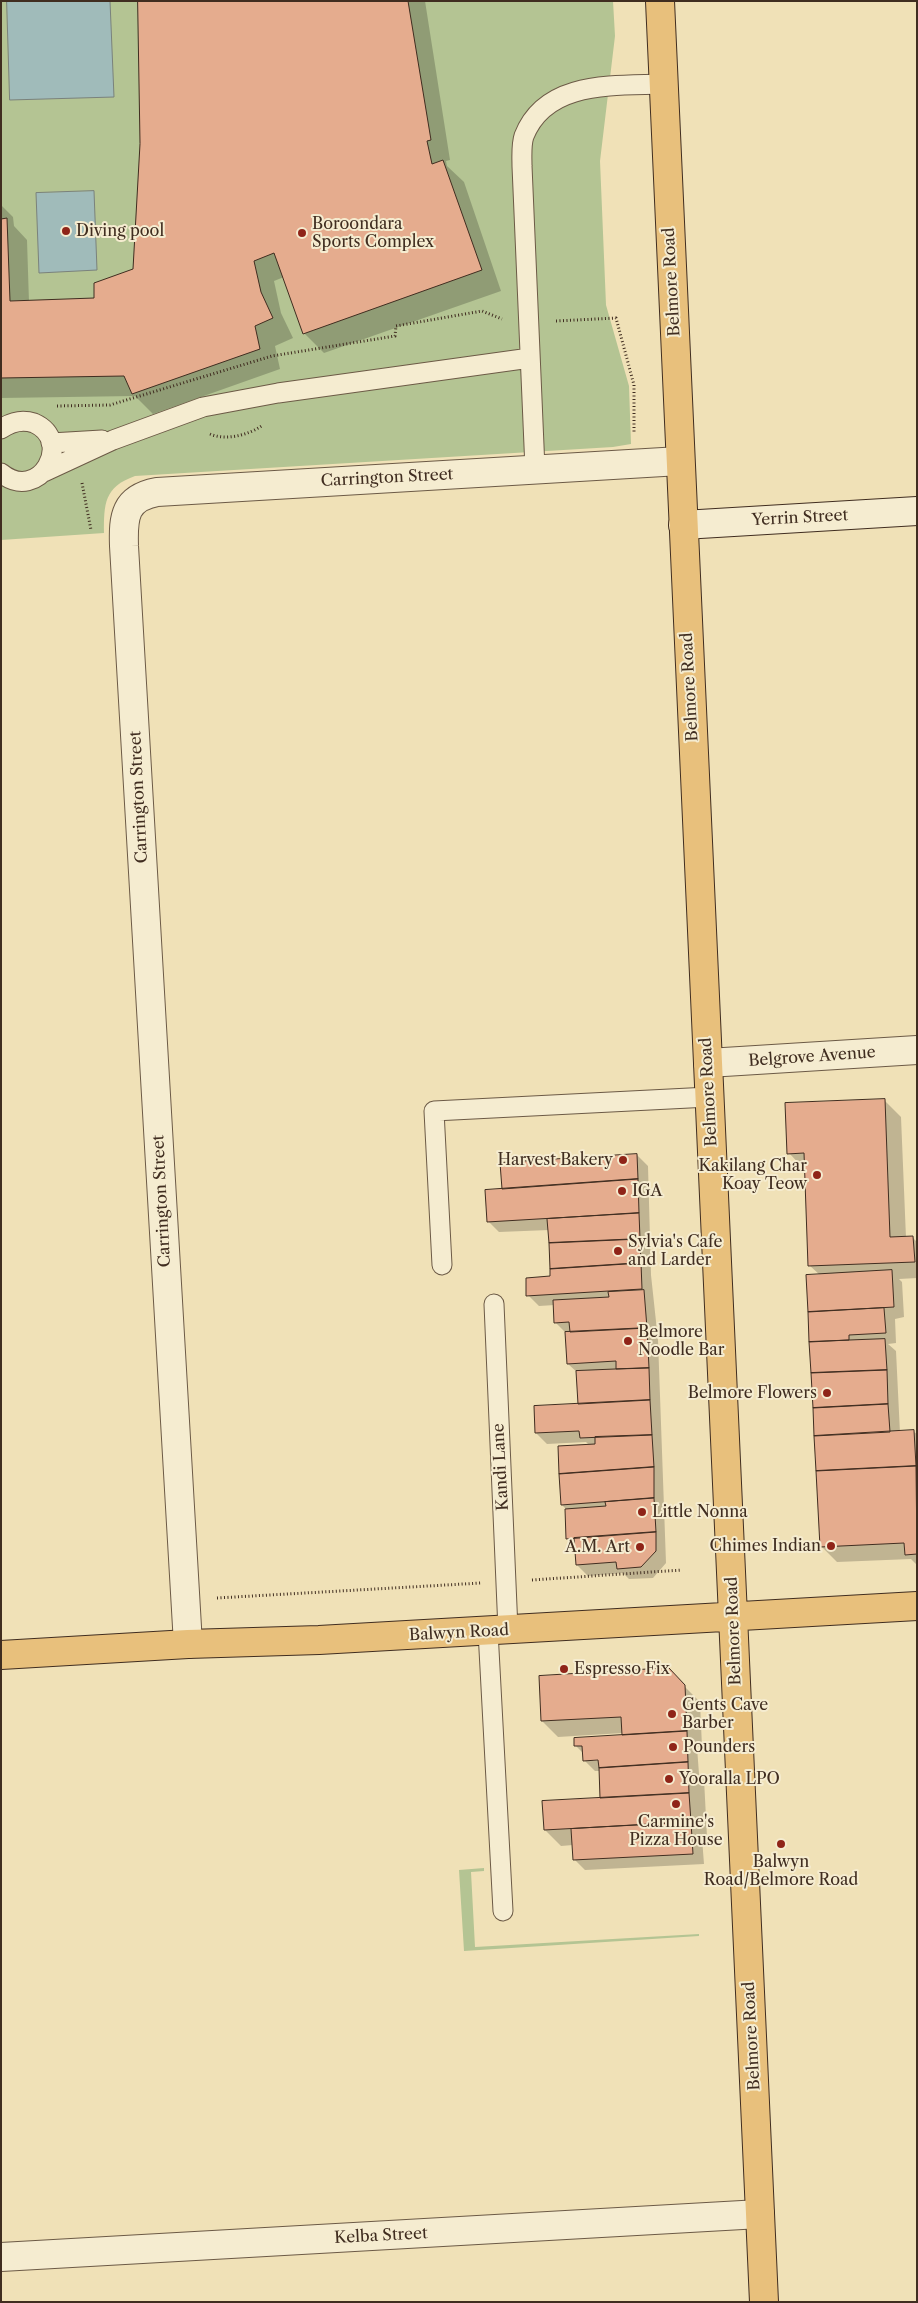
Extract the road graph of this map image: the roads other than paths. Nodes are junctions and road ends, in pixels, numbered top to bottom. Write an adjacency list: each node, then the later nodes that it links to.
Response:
1 (660, 1): 2 (main road, Belmore Road)
2 (663, 84): 3 (lane); 7 (main road, Belmore Road)
3 (530, 358): 5 (lane); 8 (lane)
4 (1, 429): 6 (lane)
5 (113, 440): 6 (lane); 9 (lane)
6 (51, 443): 9 (lane)
7 (680, 461): 8 (street, Carrington Street); 12 (main road, Belmore Road)
8 (535, 469): 21 (street, Carrington Street)
9 (44, 472): 10 (lane)
10 (1, 473)
11 (917, 511): 12 (street, Yerrin Street)
12 (683, 525): 14 (main road, Belmore Road)
13 (917, 1050): 14 (street, Belgrove Avenue)
14 (708, 1063): 15 (main road, Belmore Road)
15 (709, 1097): 16 (lane); 19 (main road, Belmore Road)
16 (442, 1265)
17 (494, 1304): 20 (lane, Kandi Lane)
18 (917, 1606): 19 (main road, Balwyn Road)
19 (734, 1616): 20 (main road, Balwyn Road); 24 (main road, Belmore Road)
20 (498, 1630): 21 (main road, Balwyn Road); 23 (lane, Kandi Lane)
21 (188, 1644): 22 (main road, Balwyn Road)
22 (1, 1655)
23 (503, 1911)
24 (760, 2214): 25 (street, Kelba Street); 26 (main road, Belmore Road)
25 (1, 2257)
26 (764, 2302)

